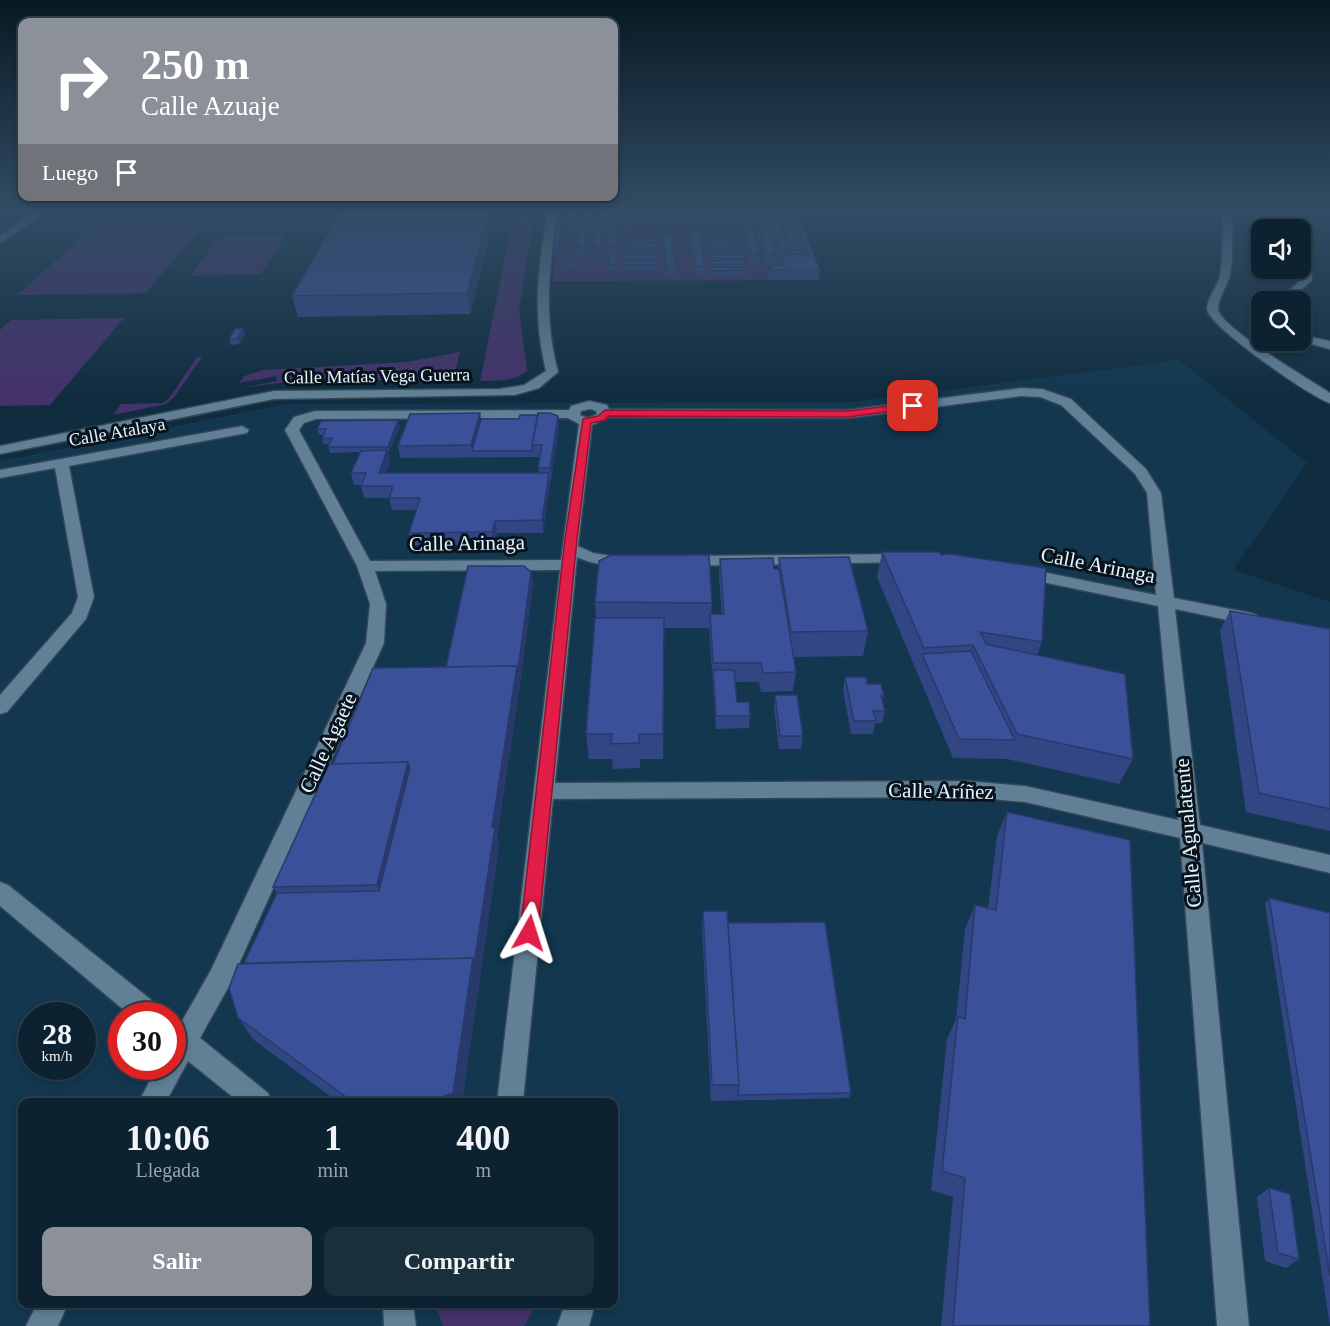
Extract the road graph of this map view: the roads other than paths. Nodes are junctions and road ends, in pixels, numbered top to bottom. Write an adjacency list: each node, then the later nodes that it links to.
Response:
1 (544, 272): 10 (street, Calle Matías Vega Guerra)
2 (1225, 272): 7 (street)
3 (1307, 279): 4 (street)
4 (1294, 291)
5 (1311, 341): 6 (street)
6 (1330, 345)
7 (1330, 399)
8 (579, 418): 13 (street); 17 (street, Calle Agaete); 19 (street, Calle Agualatente)
9 (242, 430): 11 (street, Calle Atalaya)
10 (0, 450)
11 (61, 462): 12 (street, Calle Atalaya); 21 (street)
12 (0, 474)
13 (570, 556): 16 (street, Calle Arinaga); 17 (street, Calle Arinaga); 22 (street)
14 (920, 559): 15 (street)
15 (673, 561)
16 (638, 562)
17 (365, 566): 27 (street, Calle Agaete)
18 (1005, 570): 19 (street, Calle Arinaga)
19 (1164, 600): 20 (street, Calle Arinaga); 23 (street, Calle Agualatente)
20 (1264, 621)
21 (0, 707)
22 (544, 791): 23 (street, Calle Aríñez); 32 (street)
23 (1190, 831): 24 (street, Calle Aríñez); 39 (street, Calle Agualatente)
24 (1330, 864)
25 (0, 892): 26 (street)
26 (134, 1002)
27 (186, 1033)
28 (186, 1058): 31 (street)
29 (162, 1080): 30 (street, Calle Agaete)
30 (154, 1098)
31 (252, 1098)
32 (510, 1098)
33 (51, 1308): 36 (street)
34 (399, 1308): 37 (street)
35 (579, 1308): 38 (street)
36 (42, 1326)
37 (400, 1326)
38 (573, 1326)
39 (1233, 1326)

